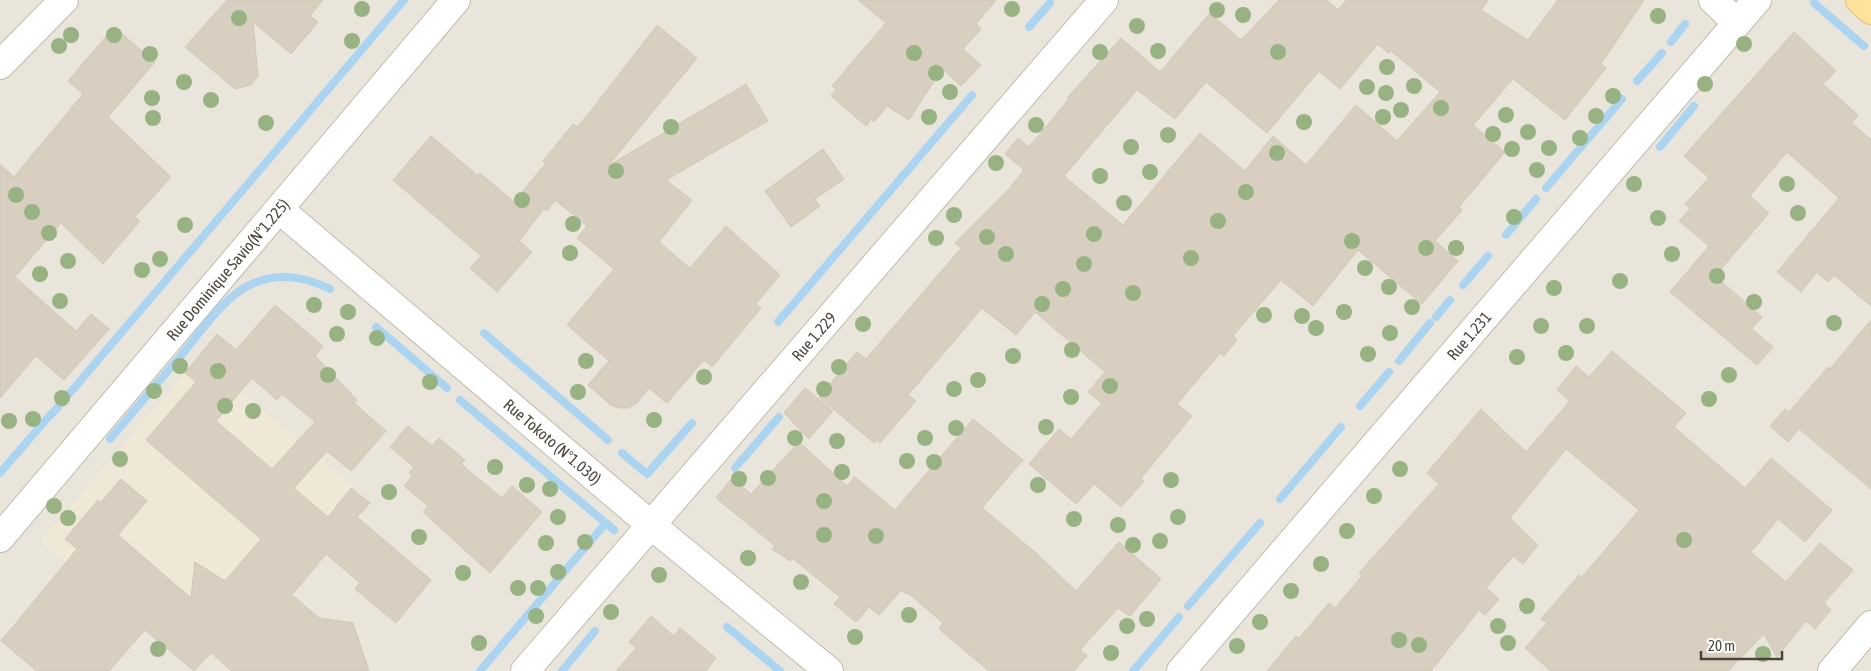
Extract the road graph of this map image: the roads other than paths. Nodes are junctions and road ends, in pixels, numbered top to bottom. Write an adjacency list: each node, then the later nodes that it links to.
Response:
1 (64, 0): 9 (street)
2 (456, 0): 10 (street, Rue Dominique Savio(N°1.225))
3 (1104, 0): 11 (street, Rue 1.229)
4 (1713, 0): 8 (street)
5 (1757, 0): 8 (street, Rue 1.231)
6 (1860, 0): 7 (main road)
7 (1871, 10)
8 (1737, 23): 16 (street, Rue 1.231)
9 (0, 65)
10 (278, 209): 11 (street, Rue Tokoto (N°1.030)); 12 (street, Rue Dominique Savio(N°1.225))
11 (651, 525): 14 (street, Rue 1.229); 15 (street, Rue Tokoto (N°1.030))
12 (0, 538)
13 (1871, 625): 17 (street)
14 (524, 671)
15 (829, 671)
16 (1181, 671)
17 (1832, 671)

